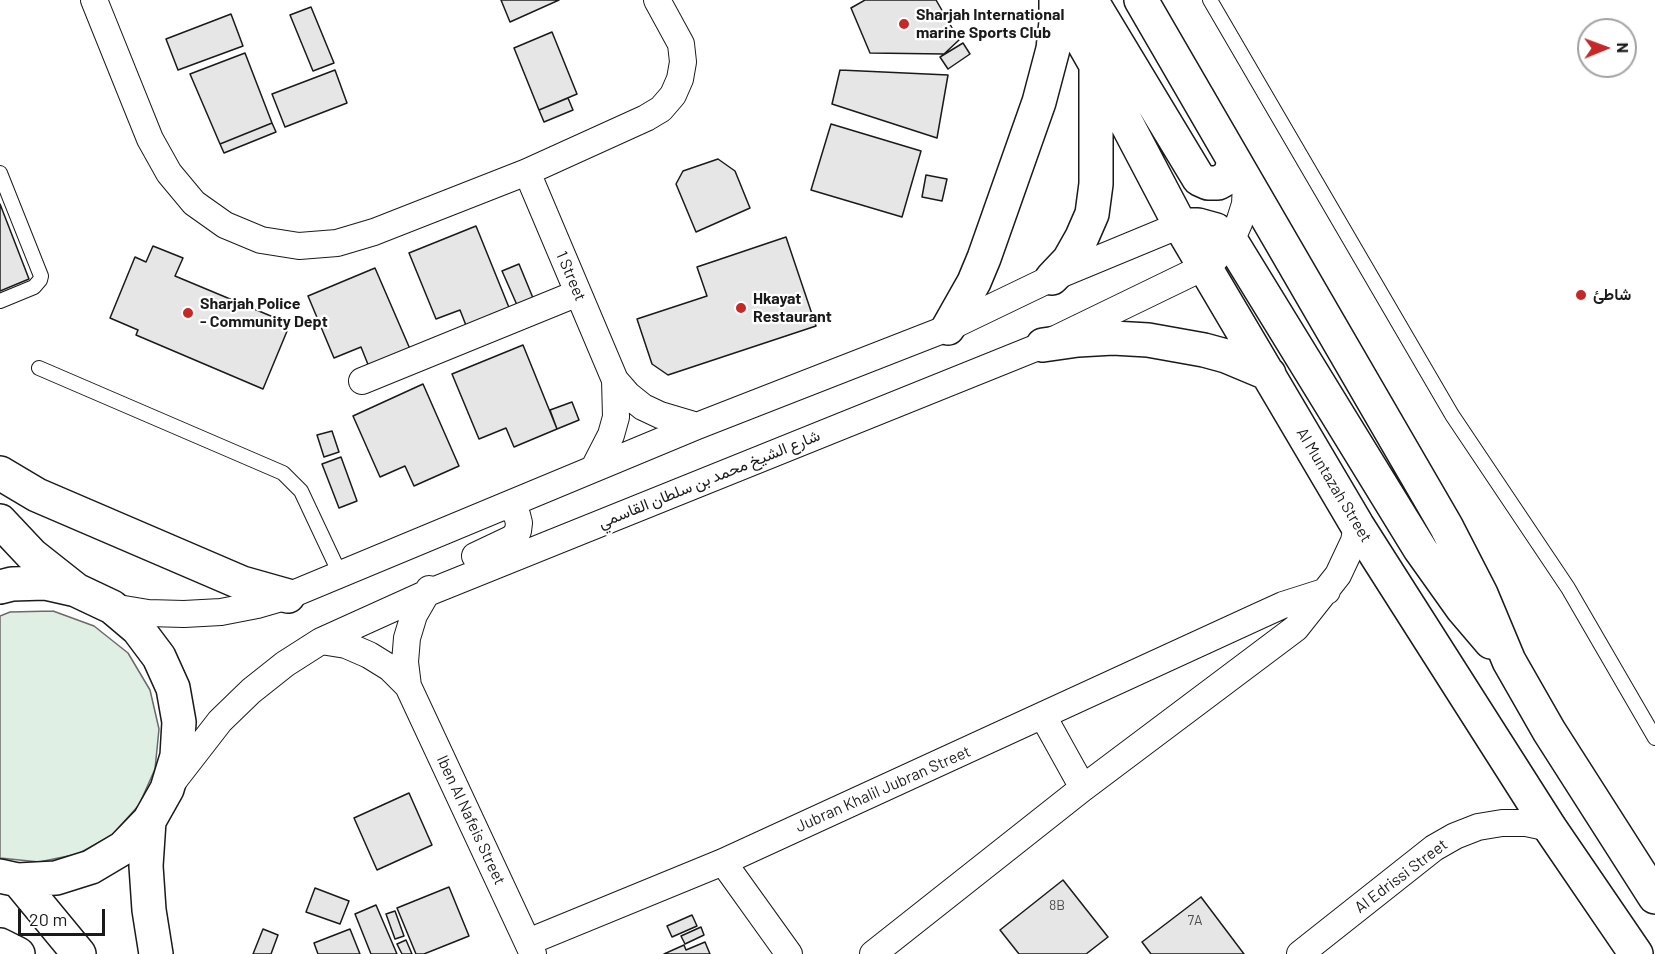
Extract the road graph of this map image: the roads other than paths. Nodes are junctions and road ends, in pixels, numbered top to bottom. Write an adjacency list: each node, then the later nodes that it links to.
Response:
1 (94, 0): 8 (street)
2 (657, 0): 8 (street)
3 (1057, 0): 7 (main road, Al Muntazah Street); 17 (main road)
4 (1091, 0): 9 (main road)
5 (1141, 0): 9 (main road)
6 (1210, 0): 40 (lane)
7 (1096, 65): 11 (main road, Al Muntazah Street); 14 (main road)
8 (527, 172): 15 (street, 1 Street)
9 (1240, 172): 12 (street, شارع الشيخ محمد بن سلطان القاسمي); 37 (main road)
10 (0, 173): 16 (lane)
11 (1180, 225): 12 (main road); 13 (main road, Al Muntazah Street); 14 (street)
12 (1231, 241): 13 (street, شارع الشيخ محمد بن سلطان القاسمي); 37 (main road)
13 (1204, 267): 18 (street, شارع الشيخ محمد بن سلطان القاسمي); 20 (main road, Al Muntazah Street)
14 (1052, 278): 17 (street)
15 (578, 293): 21 (street, 1 Street); 22 (street)
16 (0, 301)
17 (948, 328): 23 (street)
18 (1043, 345): 20 (main road); 33 (street, شارع الشيخ محمد بن سلطان القاسمي)
19 (39, 368): 29 (lane)
20 (1269, 374): 28 (main road, Al Muntazah Street)
21 (615, 380): 23 (street, 1 Street); 24 (street, 1 Street)
22 (362, 381)
23 (697, 426): 24 (street)
24 (594, 468): 26 (street)
25 (0, 473): 34 (main road)
26 (504, 506): 29 (street); 33 (street)
27 (0, 520): 31 (main road)
28 (1357, 525): 32 (street); 44 (main road, Al Muntazah Street)
29 (340, 574): 34 (street)
30 (0, 587): 31 (main road)
31 (76, 590): 35 (main road)
32 (1327, 591): 39 (street, Jubran Khalil Jubran Street); 42 (street)
33 (425, 594): 36 (street, شارع الشيخ محمد بن سلطان القاسمي); 38 (street, Iben Al Nafeis Street)
34 (288, 596): 35 (street)
35 (112, 607): 41 (main road)
36 (321, 641): 38 (street, Iben Al Nafeis Street); 41 (street, شارع الشيخ محمد بن سلطان القاسمي)
37 (1509, 661): 47 (main road)
38 (408, 686): 49 (street, Iben Al Nafeis Street)
39 (1043, 716): 42 (street); 45 (street, Jubran Khalil Jubran Street)
40 (1655, 738)
41 (167, 789): 43 (main road)
42 (1083, 789): 54 (street)
43 (149, 821): 46 (main road); 52 (main road)
44 (1550, 828): 55 (street, Al Edrissi Street); 56 (main road, Al Muntazah Street)
45 (723, 862): 49 (street, Jubran Khalil Jubran Street); 53 (street)
46 (9, 878): 51 (main road)
47 (1655, 897)
48 (0, 945): 50 (main road)
49 (531, 948)
50 (18, 954)
51 (79, 954)
52 (156, 954)
53 (789, 954)
54 (873, 954)
55 (1300, 954)
56 (1636, 954)

